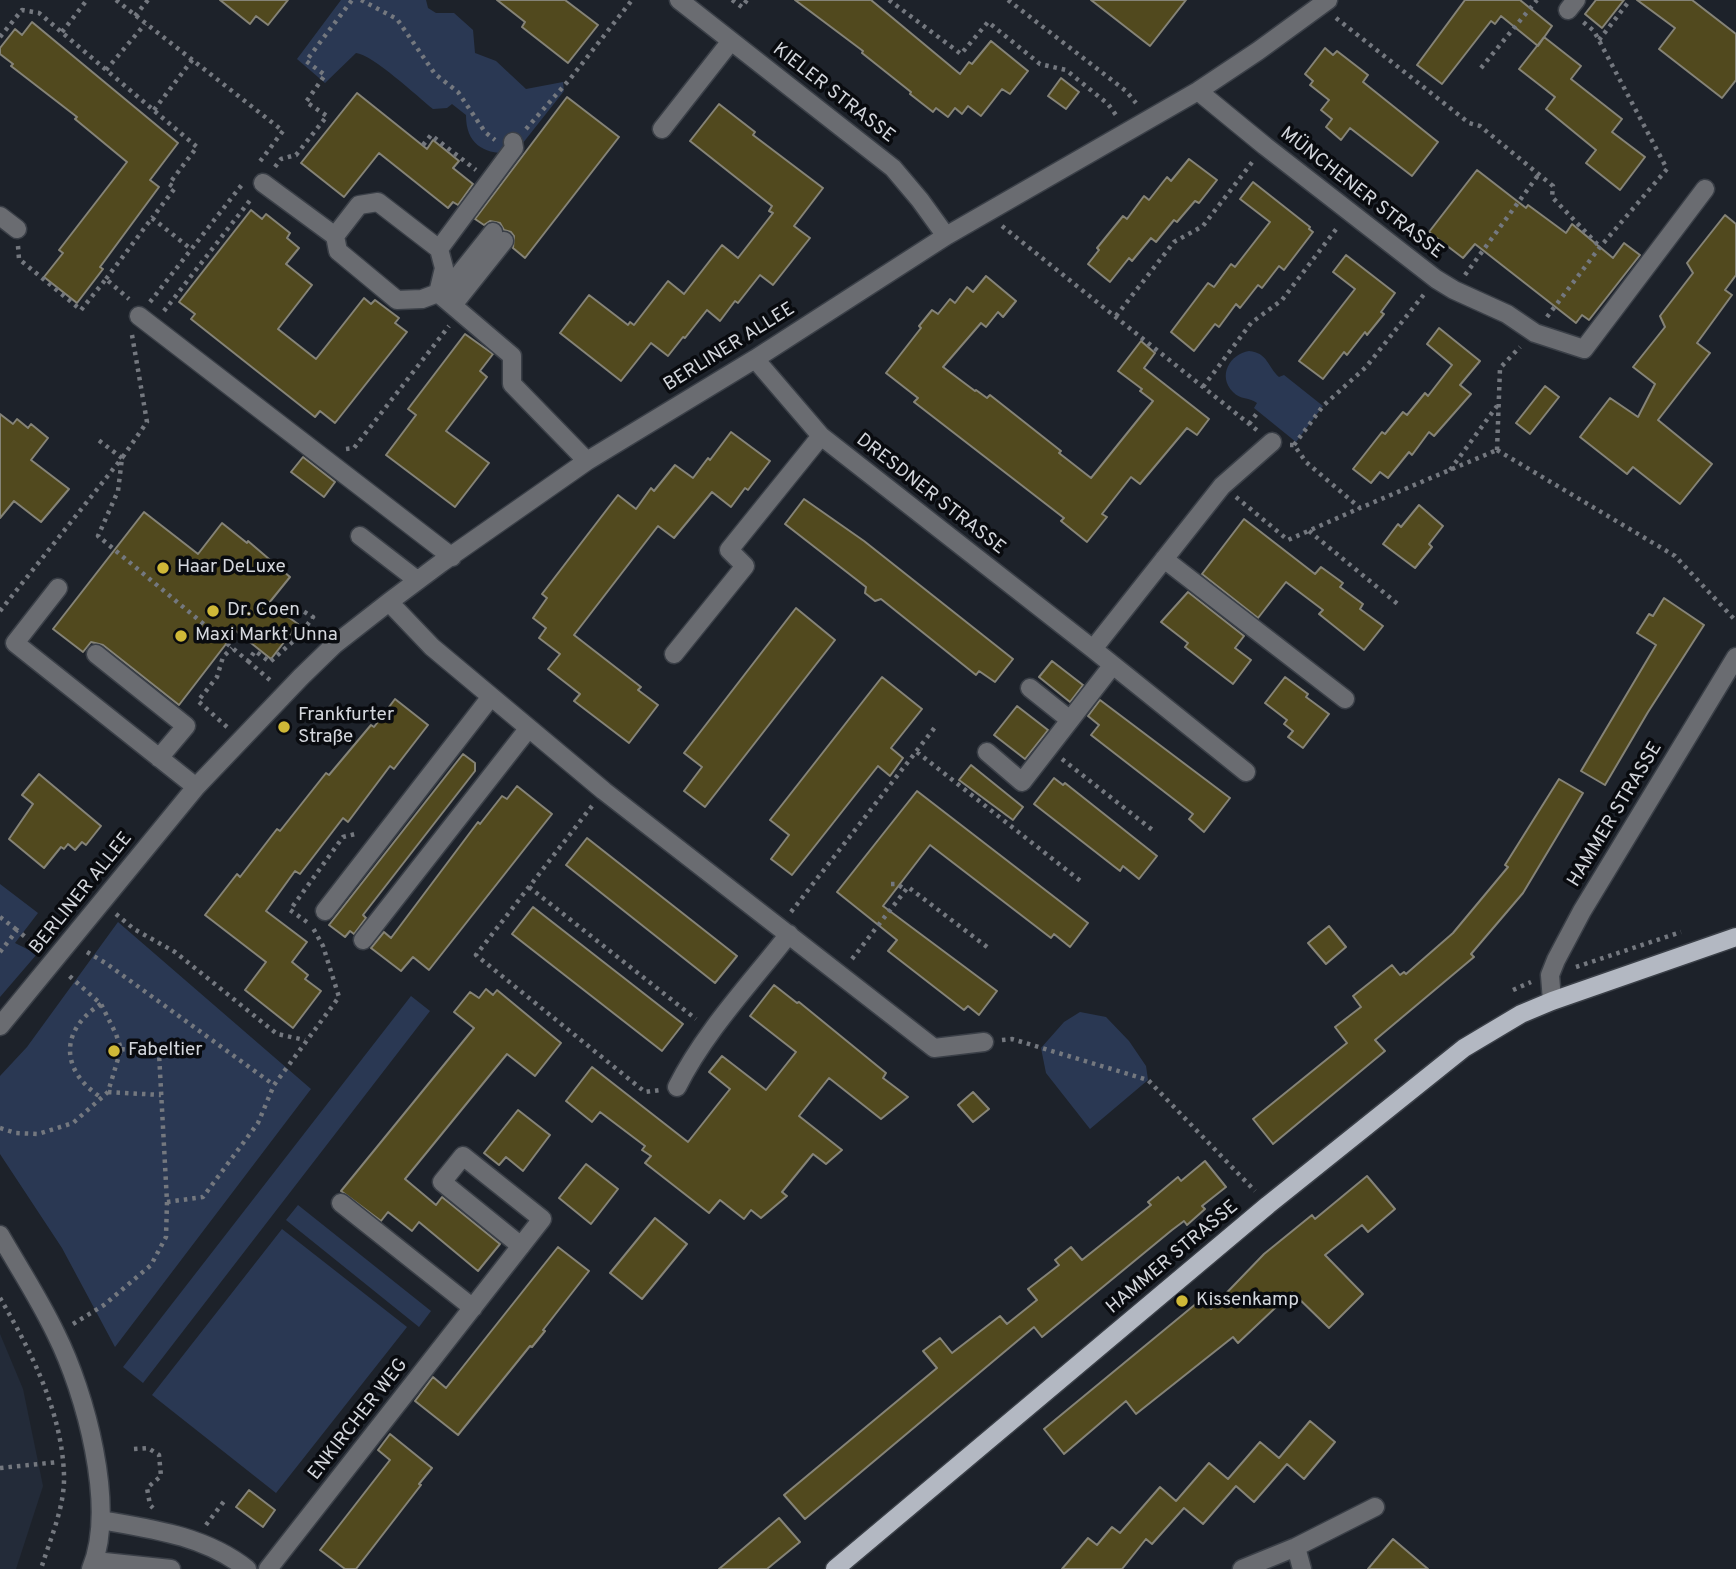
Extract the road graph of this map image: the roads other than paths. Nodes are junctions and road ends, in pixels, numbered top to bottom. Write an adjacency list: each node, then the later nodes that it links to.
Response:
1 (687, 3): 3 (street, KIELER STRASSE)
2 (1324, 3): 4 (street, BERLINER ALLEE)
3 (731, 41): 5 (street); 12 (street, KIELER STRASSE)
4 (1198, 91): 8 (street, MÜNCHENER STRASSE); 12 (street, BERLINER ALLEE)
5 (662, 129)
6 (513, 142): 14 (street)
7 (255, 176): 11 (street)
8 (1705, 189)
9 (0, 216): 10 (street)
10 (17, 229)
11 (335, 236): 14 (street); 15 (street)
12 (946, 236): 17 (street, BERLINER ALLEE)
13 (498, 237): 15 (street)
14 (439, 249): 15 (street)
15 (449, 301): 20 (street)
16 (141, 313): 22 (street)
17 (755, 359): 18 (street, DRESDNER STRASSE); 20 (street, BERLINER ALLEE)
18 (821, 436): 27 (street, DRESDNER STRASSE); 29 (street)
19 (1272, 442): 23 (street)
20 (587, 461): 22 (street, BERLINER ALLEE)
21 (360, 536): 24 (street)
22 (452, 557): 24 (street, BERLINER ALLEE)
23 (1164, 559): 27 (street); 34 (street)
24 (417, 580): 26 (street, BERLINER ALLEE)
25 (58, 588): 38 (street)
26 (389, 602): 33 (street); 40 (street, BERLINER ALLEE)
27 (1093, 649): 31 (street, DRESDNER STRASSE)
28 (96, 654): 38 (street)
29 (674, 654)
30 (1736, 657): 45 (street, HAMMER STRASSE)
31 (1112, 666): 35 (street); 39 (street, DRESDNER STRASSE)
32 (1030, 688): 35 (street)
33 (490, 698): 36 (street); 41 (street)
34 (1345, 699)
35 (1070, 720): 37 (street)
36 (528, 729): 42 (street); 44 (street)
37 (987, 752)
38 (159, 758): 40 (street)
39 (1245, 772)
40 (196, 787): 46 (street, BERLINER ALLEE)
41 (325, 911)
42 (784, 930): 47 (street); 48 (street)
43 (1736, 937): 45 (main road, HAMMER STRASSE)
44 (363, 940)
45 (1552, 1001): 60 (main road, HAMMER STRASSE)
46 (0, 1026)
47 (984, 1041)
48 (677, 1087)
49 (341, 1203): 52 (street)
50 (0, 1235): 54 (street)
51 (522, 1246): 51 (street, ENKIRCHER WEG); 52 (street, ENKIRCHER WEG)
52 (473, 1308): 56 (street, ENKIRCHER WEG)
53 (1375, 1507): 55 (street)
54 (101, 1520): 57 (street); 59 (street)
55 (1296, 1547): 61 (street); 62 (street)
56 (273, 1563)
57 (93, 1565): 58 (street)
58 (171, 1569)
59 (247, 1569)
60 (835, 1569)
61 (1242, 1569)
62 (1301, 1569)

